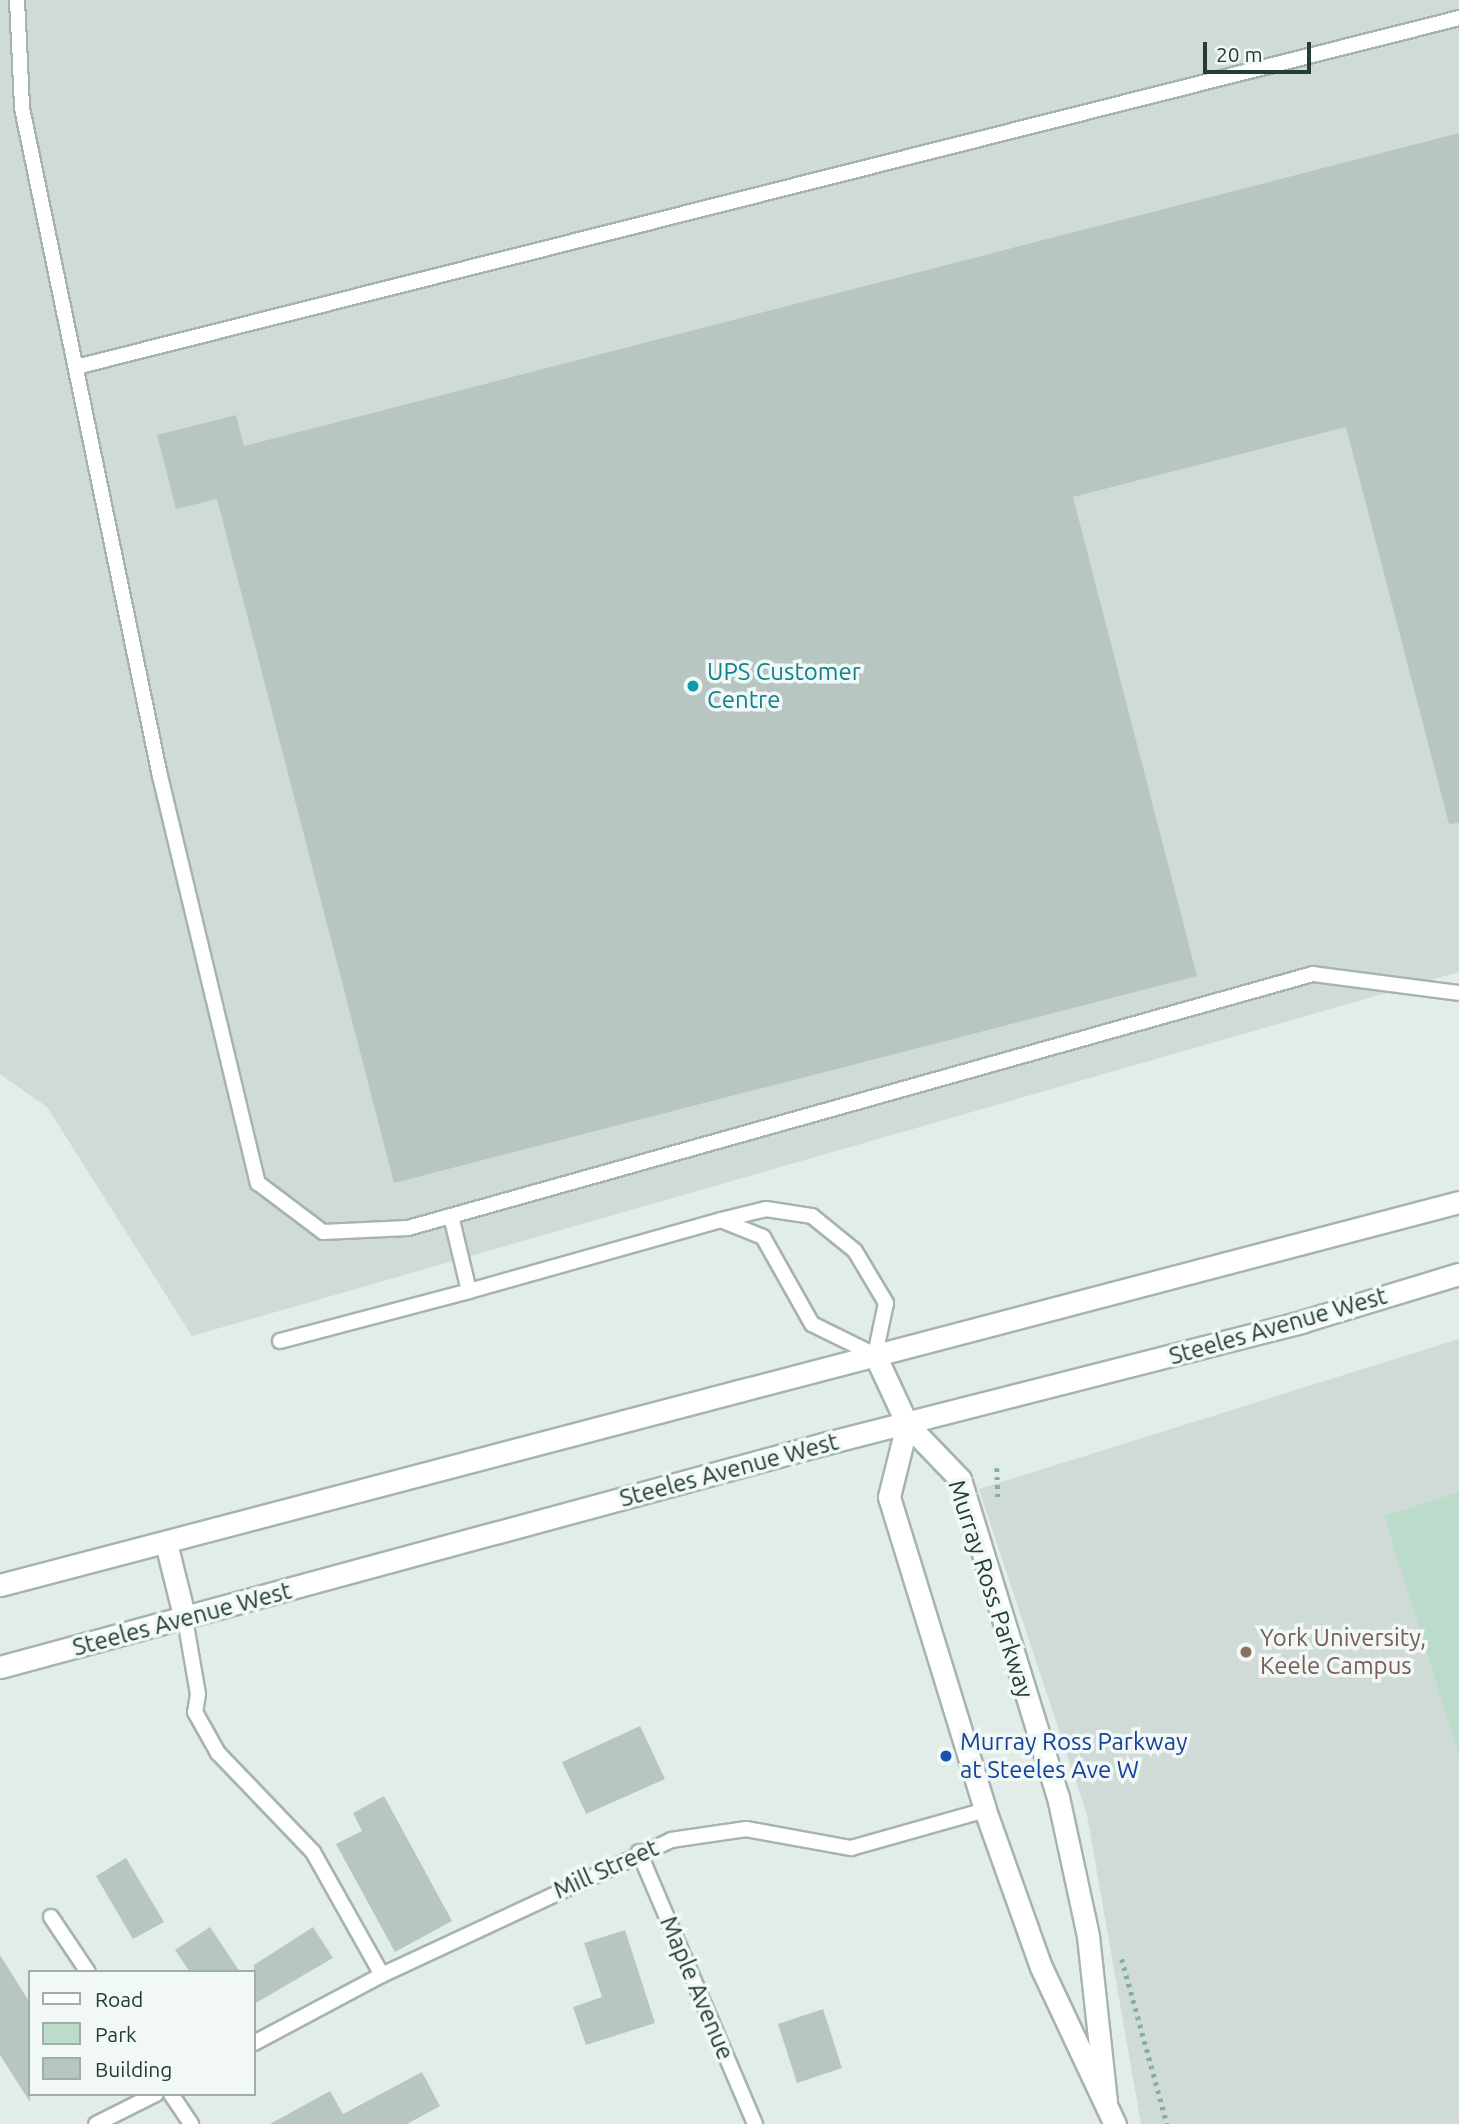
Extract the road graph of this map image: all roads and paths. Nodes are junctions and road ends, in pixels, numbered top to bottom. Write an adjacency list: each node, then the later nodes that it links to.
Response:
1 (17, 0): 3 (lane)
2 (1459, 18): 3 (lane)
3 (76, 367): 6 (lane)
4 (1459, 993): 6 (lane)
5 (1459, 1202): 11 (main road)
6 (451, 1216): 9 (lane)
7 (721, 1220): 9 (lane); 11 (lane); 11 (lane)
8 (1459, 1274): 12 (main road, Steeles Avenue West)
9 (470, 1292): 10 (lane)
10 (280, 1341)
11 (874, 1355): 12 (main road, Murray Ross Parkway); 13 (main road)
12 (907, 1424): 15 (main road, Steeles Avenue West); 17 (main road, Murray Ross Parkway); 25 (main road, Murray Ross Parkway)
13 (166, 1543): 14 (main road); 15 (main road)
14 (0, 1585)
15 (185, 1619): 16 (main road, Steeles Avenue West); 21 (lane)
16 (0, 1667)
17 (985, 1810): 18 (lane, Mill Street); 25 (main road, Murray Ross Parkway)
18 (639, 1852): 21 (lane, Mill Street); 28 (lane, Maple Avenue)
19 (51, 1917): 20 (lane)
20 (87, 1970)
21 (382, 1975): 22 (lane, Mill Street)
22 (256, 2042)
23 (152, 2096): 26 (lane)
24 (172, 2096): 27 (lane)
25 (1106, 2101): 29 (main road, Murray Ross Parkway)
26 (96, 2124)
27 (191, 2124)
28 (755, 2124)
29 (1115, 2124)

